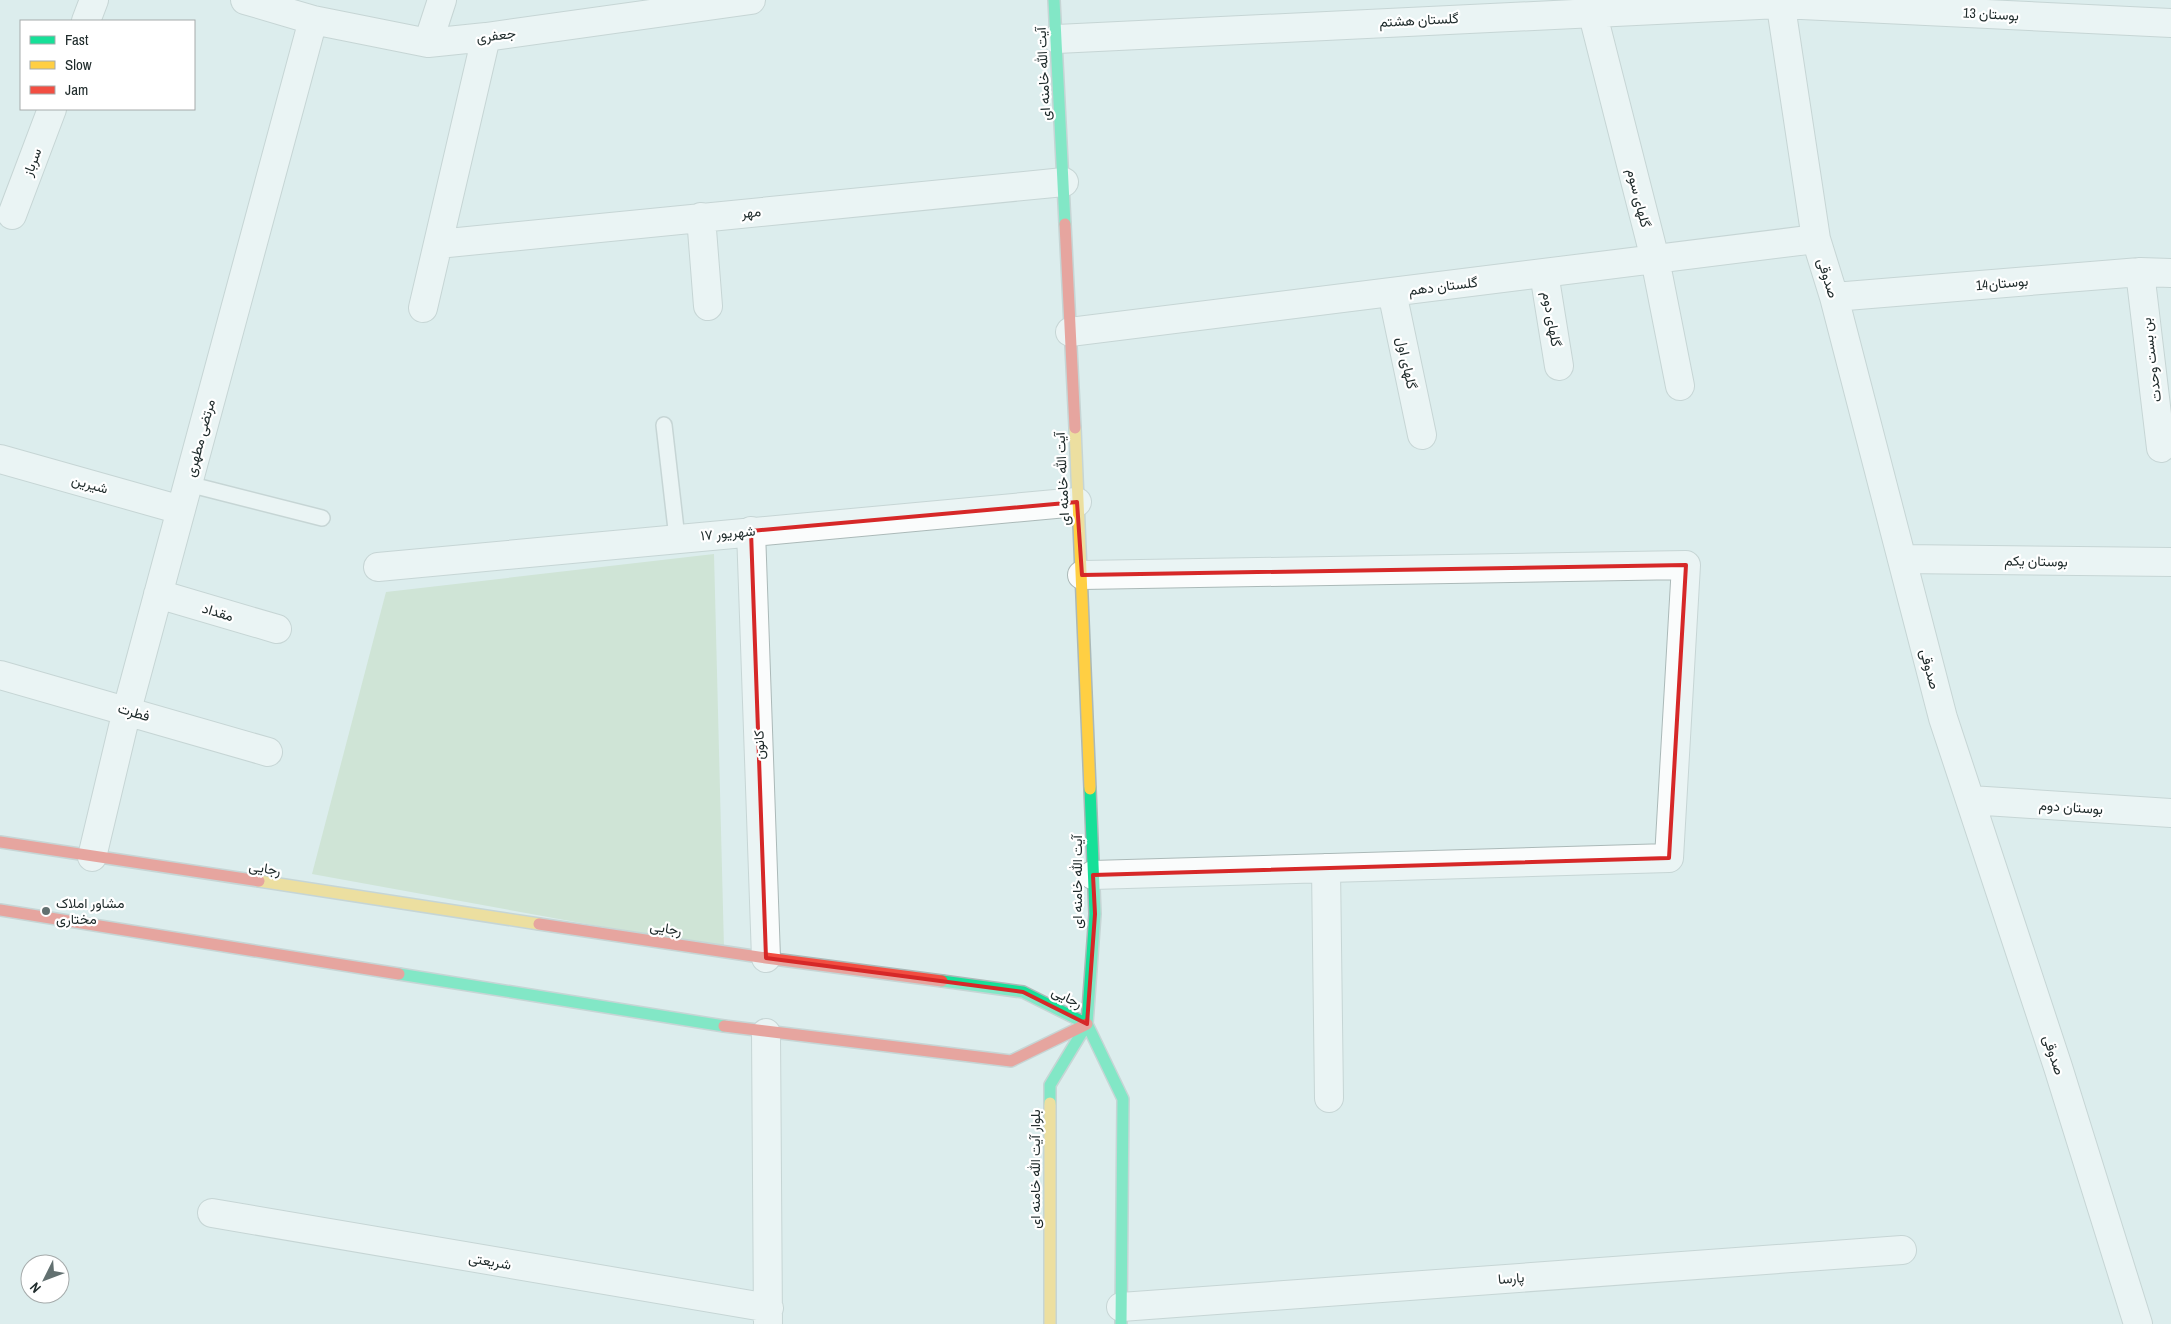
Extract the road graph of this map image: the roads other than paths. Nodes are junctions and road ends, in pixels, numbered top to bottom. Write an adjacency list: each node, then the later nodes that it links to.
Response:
1 (94, 0): 9 (street)
2 (245, 0): 10 (street, جعفری)
3 (442, 0): 14 (street)
4 (751, 0): 12 (street, جعفری)
5 (1054, 0): 13 (street, آیت الله خامنه ای)
6 (1780, 2): 8 (street, گلستان هشتم); 11 (street, بوستان 13); 19 (street, صدوقی)
7 (1522, 7): 8 (street, گلستان هشتم); 13 (street, گلستان هشتم)
8 (1592, 11): 21 (street, گلهای سوم)
9 (86, 20)
10 (313, 20): 14 (street, جعفری); 36 (street, مرتضی مطهری)
11 (2171, 23)
12 (486, 37): 14 (street, جعفری); 20 (street)
13 (1056, 38): 16 (street, آیت الله خامنه ای)
14 (428, 42)
15 (52, 110): 17 (street, سرباز)
16 (1064, 182): 18 (street, مهر); 29 (street, آیت الله خامنه ای)
17 (12, 215)
18 (701, 217): 20 (street, مهر); 27 (street)
19 (1816, 239): 21 (street, گلستان دهم); 26 (street, صدوقی)
20 (438, 244): 28 (street)
21 (1655, 259): 23 (street, گلستان دهم); 31 (street, گلهای سوم)
22 (2140, 272): 24 (street, بوستان14); 26 (street, بوستان14); 34 (street, بن بست وحدت)
23 (1544, 273): 25 (street, گلستان دهم); 30 (street, گلهای دوم)
24 (2171, 273)
25 (1392, 292): 29 (street, گلستان دهم); 33 (street, گلهای اول)
26 (1834, 297): 42 (street, صدوقی)
27 (708, 306)
28 (423, 308)
29 (1070, 332): 37 (street, آیت الله خامنه ای)
30 (1559, 366)
31 (1680, 386)
32 (664, 425): 41 (lane)
33 (1422, 435)
34 (2161, 448)
35 (0, 459): 38 (street, شیرین)
36 (188, 484): 38 (street, مرتضی مطهری); 39 (lane)
37 (1077, 502): 40 (street, ۱۷ شهریور); 45 (street, آیت الله خامنه ای)
38 (181, 510): 46 (street, مرتضی مطهری)
39 (322, 518)
40 (751, 531): 41 (street, ۱۷ شهریور); 59 (street, کانون)
41 (677, 538): 44 (street, ۱۷ شهریور)
42 (1902, 559): 43 (street, بوستان یکم); 51 (street, صدوقی)
43 (2171, 562)
44 (378, 567)
45 (1082, 575): 55 (street); 56 (street, آیت الله خامنه ای)
46 (158, 594): 47 (street, مقداد); 49 (street, مرتضی مطهری)
47 (277, 629)
48 (0, 675): 49 (street, فطرت)
49 (127, 710): 50 (street, فطرت); 54 (street, مرتضی مطهری)
50 (268, 752)
51 (1970, 800): 52 (street, بوستان دوم); 68 (street, صدوقی)
52 (2171, 813)
53 (0, 842): 54 (street, رجایی)
54 (92, 857): 59 (street, رجایی)
55 (1326, 868): 56 (street); 62 (street)
56 (1093, 875): 58 (street, آیت الله خامنه ای)
57 (0, 910): 61 (street, رجایی)
58 (1090, 956): 60 (street, بلوار آیت الله خامنه ای)
59 (766, 958): 60 (street, رجایی)
60 (1087, 1024): 61 (street, رجایی); 65 (street, بلوار آیت الله خامنه ای); 67 (street, بلوار آیت الله خامنه ای)
61 (766, 1033): 66 (street)
62 (1329, 1098)
63 (212, 1213): 66 (street, شریعتی)
64 (1902, 1250): 65 (street, پارسا)
65 (1121, 1315)
66 (768, 1316)
67 (1050, 1324)
68 (2138, 1324)

